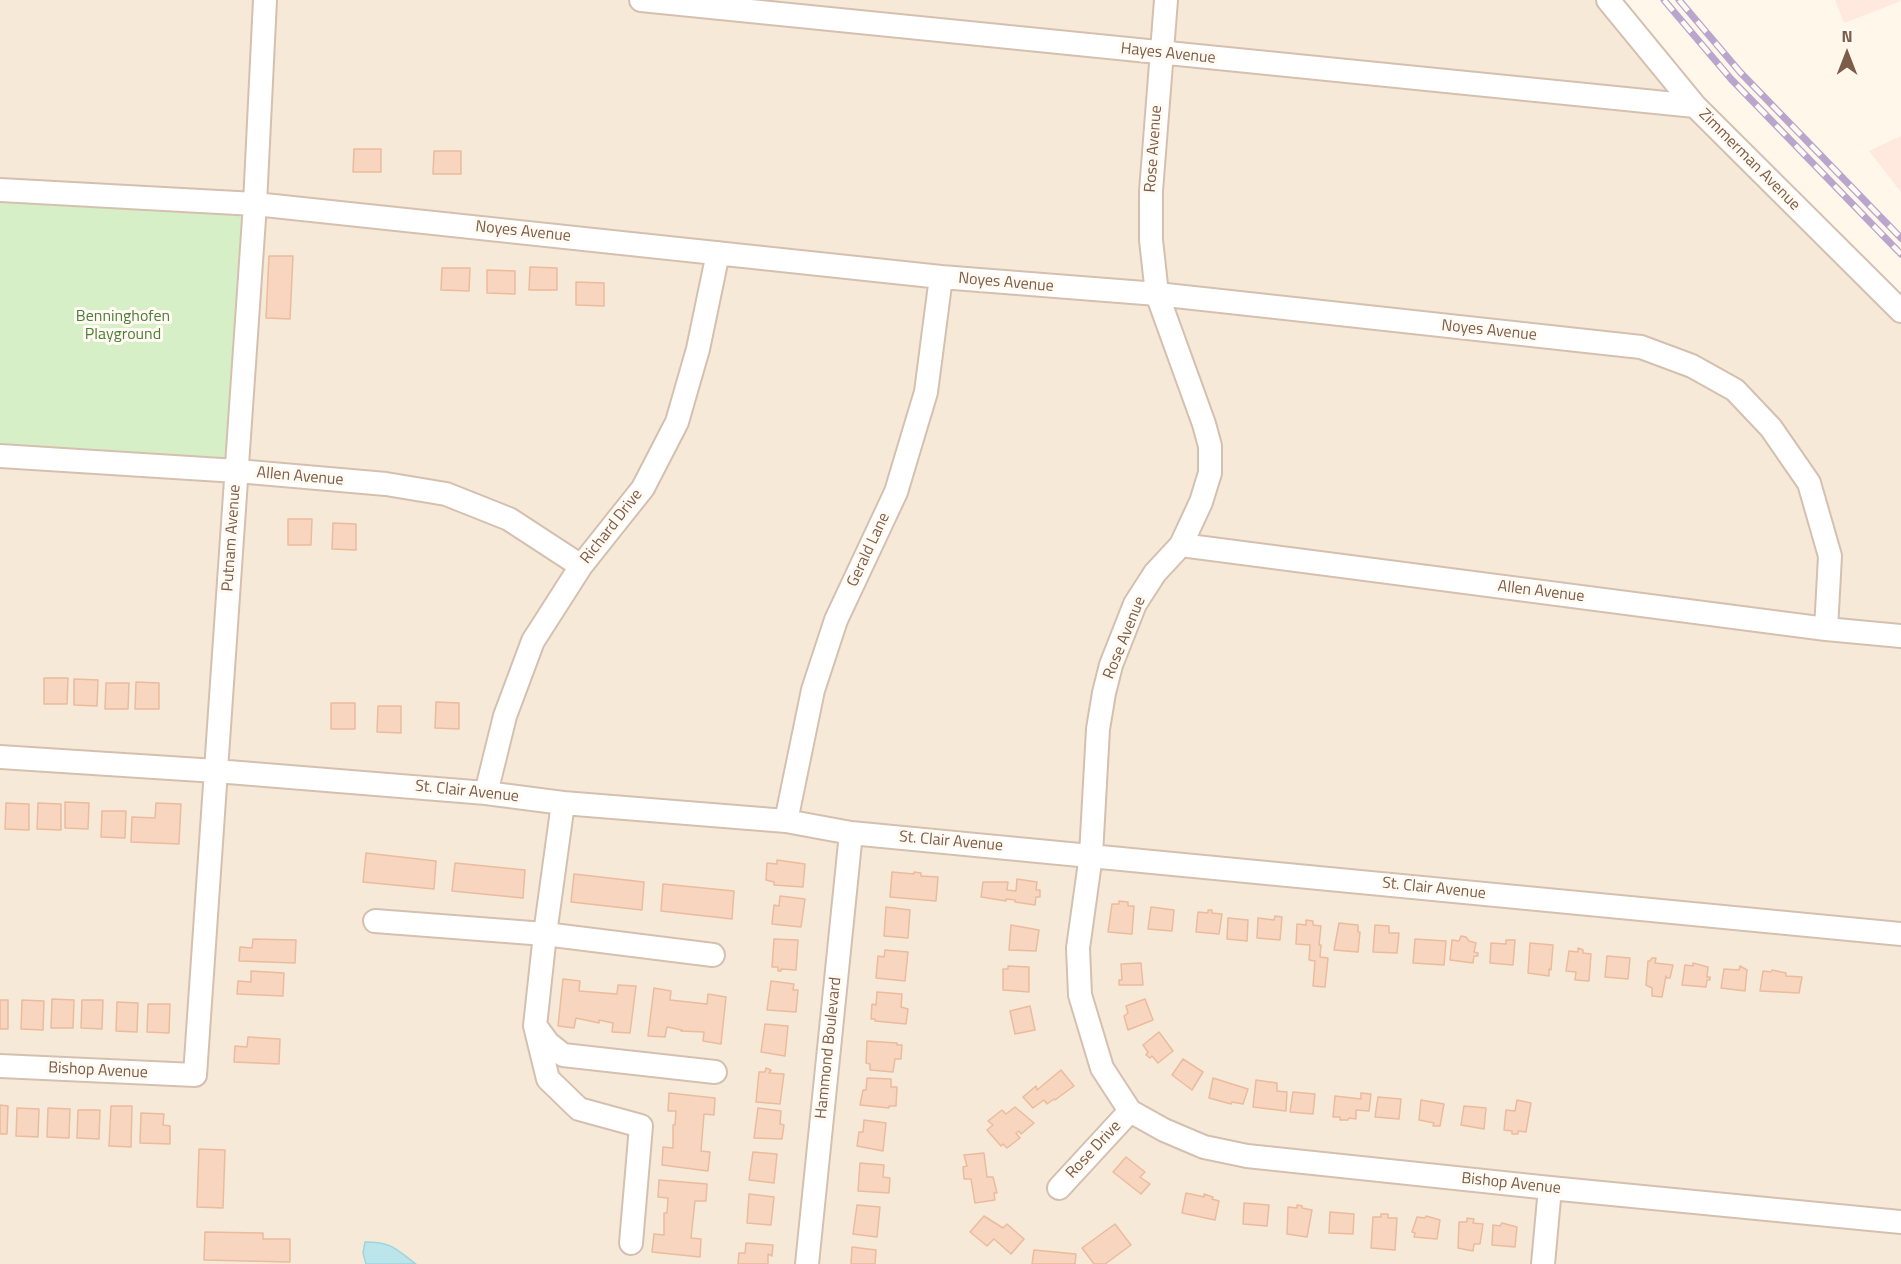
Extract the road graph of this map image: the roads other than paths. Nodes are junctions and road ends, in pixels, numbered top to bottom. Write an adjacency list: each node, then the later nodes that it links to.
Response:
1 (265, 0): 8 (street, Putnam Avenue)
2 (641, 0): 5 (street, Hayes Avenue)
3 (1166, 0): 5 (street, Rose Avenue)
4 (1608, 0): 6 (street, Zimmerman Avenue)
5 (1161, 53): 6 (street, Hayes Avenue); 11 (street, Rose Avenue)
6 (1695, 106): 12 (street, Zimmerman Avenue)
7 (0, 190): 8 (street, Noyes Avenue)
8 (255, 204): 9 (street, Noyes Avenue); 14 (street, Putnam Avenue)
9 (718, 253): 10 (street, Noyes Avenue); 16 (street, Richard Drive)
10 (941, 278): 11 (street, Noyes Avenue); 23 (street, Gerald Lane)
11 (1157, 294): 15 (street, Rose Avenue); 17 (street, Noyes Avenue)
12 (1901, 311)
13 (0, 456): 14 (street, Allen Avenue)
14 (237, 471): 16 (street, Allen Avenue); 20 (street, Putnam Avenue)
15 (1181, 545): 17 (street, Allen Avenue); 25 (street, Rose Avenue)
16 (581, 566): 21 (street, Richard Drive)
17 (1826, 629): 18 (street, Allen Avenue)
18 (1901, 636)
19 (0, 757): 20 (street, St. Clair Avenue)
20 (216, 771): 21 (street, St. Clair Avenue); 33 (street, Putnam Avenue)
21 (486, 793): 22 (street, St. Clair Avenue)
22 (563, 803): 23 (street, St. Clair Avenue); 27 (street)
23 (786, 821): 24 (street, St. Clair Avenue)
24 (851, 833): 25 (street, St. Clair Avenue); 39 (street, Hammond Boulevard)
25 (1091, 855): 28 (street, St. Clair Avenue); 34 (street, Rose Avenue)
26 (375, 921): 27 (street)
27 (544, 934): 29 (street); 30 (street)
28 (1901, 934)
29 (713, 955)
30 (535, 1026): 32 (street); 38 (street)
31 (0, 1066): 33 (street, Bishop Avenue)
32 (715, 1072)
33 (195, 1076)
34 (1130, 1111): 35 (street, Rose Drive); 36 (street, Bishop Avenue)
35 (1059, 1188)
36 (1550, 1188): 37 (street, Bishop Avenue); 40 (street)
37 (1901, 1222)
38 (632, 1243)
39 (807, 1264)
40 (1543, 1264)

